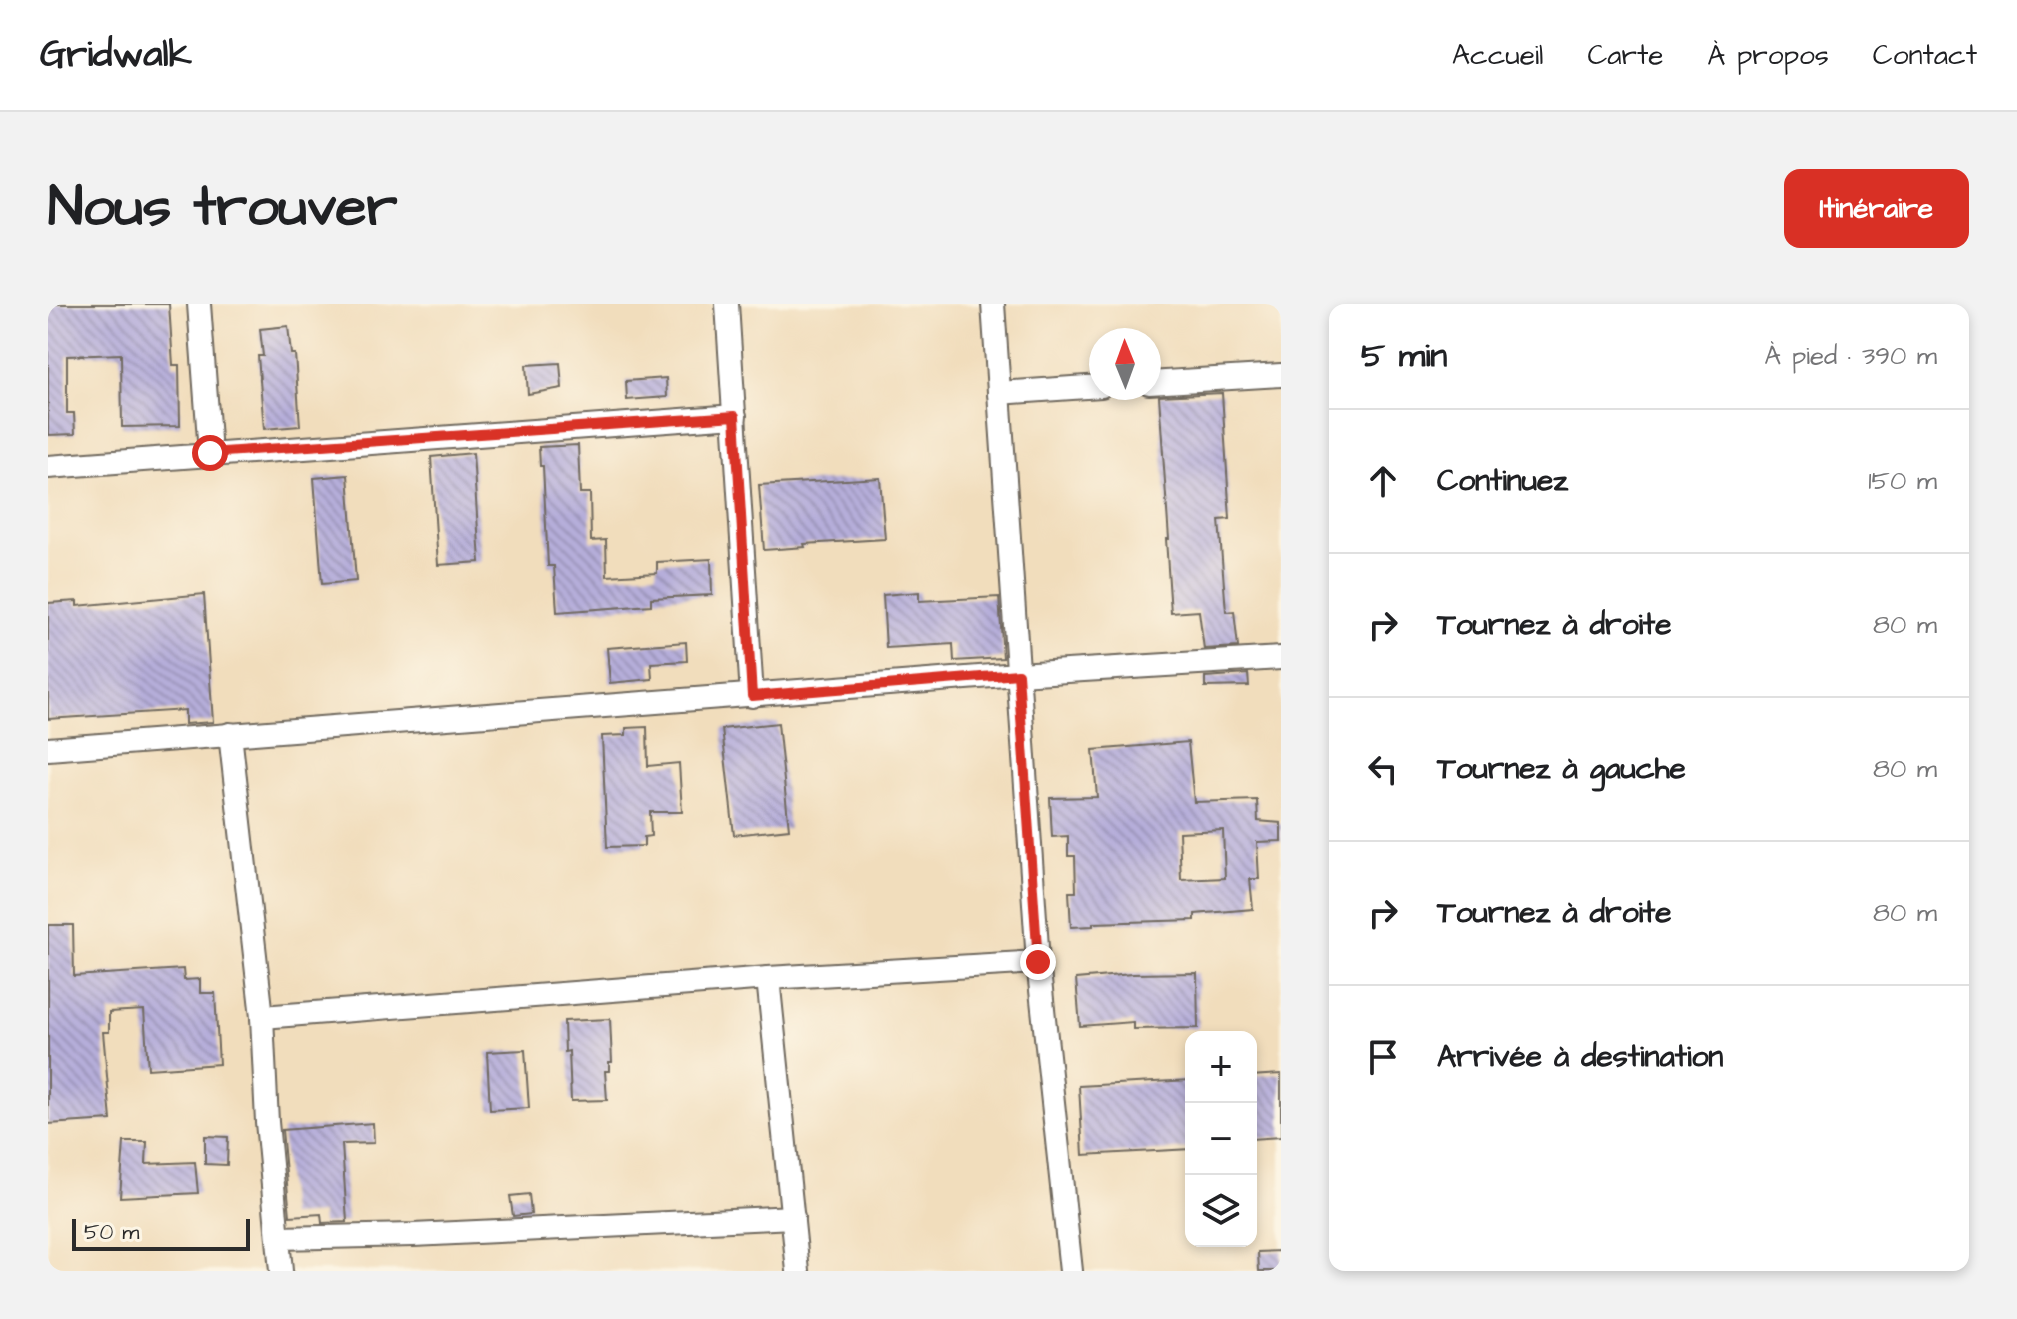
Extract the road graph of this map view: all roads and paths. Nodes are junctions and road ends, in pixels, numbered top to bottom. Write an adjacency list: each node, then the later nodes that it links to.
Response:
1 (199, 304): 9 (street)
2 (727, 304): 8 (street)
3 (993, 304): 7 (street)
4 (1281, 375): 5 (street)
5 (1161, 382)
6 (1089, 387): 7 (street)
7 (999, 393): 12 (street)
8 (735, 416): 9 (street); 13 (street)
9 (210, 453): 10 (street)
10 (48, 467)
11 (1281, 658): 12 (street)
12 (1018, 674): 13 (street); 16 (street)
13 (752, 696): 14 (street)
14 (230, 734): 15 (street); 18 (street)
15 (48, 749)
16 (1038, 962): 17 (street); 23 (street)
17 (768, 978): 18 (street); 19 (street)
18 (262, 1017): 20 (street)
19 (793, 1217): 20 (street); 22 (street)
20 (278, 1238): 21 (street)
21 (281, 1271)
22 (798, 1271)
23 (1071, 1271)

